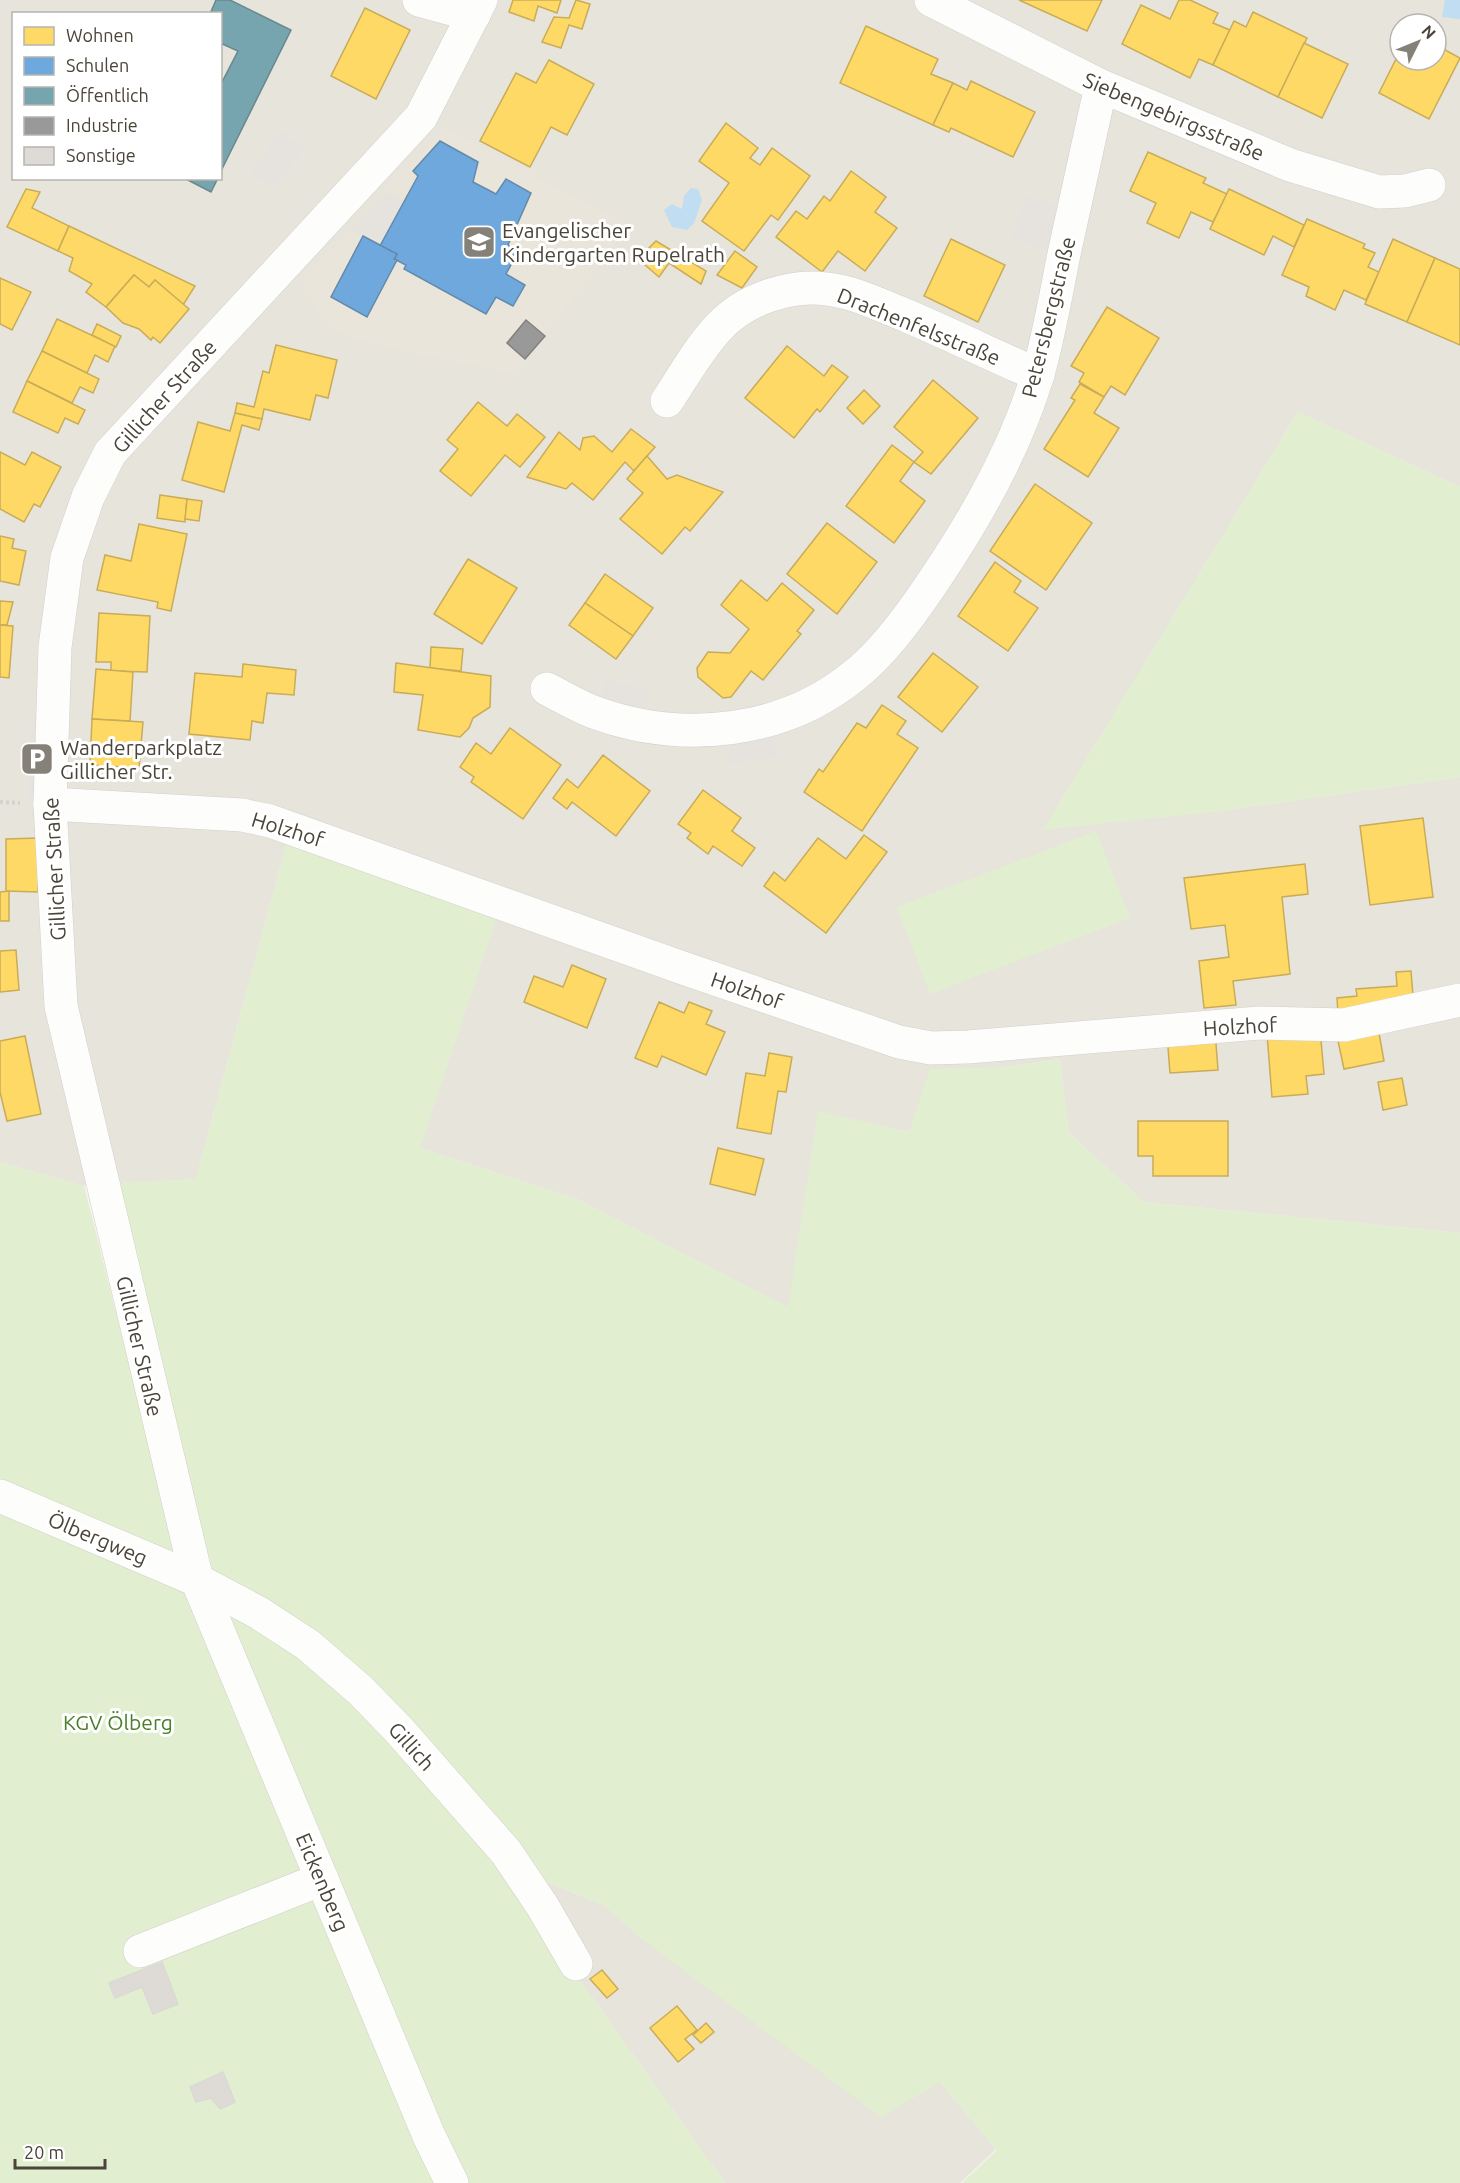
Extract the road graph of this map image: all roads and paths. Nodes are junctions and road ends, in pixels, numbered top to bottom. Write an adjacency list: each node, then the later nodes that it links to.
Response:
1 (419, 0): 3 (street)
2 (931, 0): 4 (street, Siebengebirgsstraße)
3 (478, 7): 9 (street, Gillicher Straße)
4 (1101, 86): 5 (street, Siebengebirgsstraße); 6 (street, Petersbergstraße)
5 (1429, 186)
6 (1038, 375): 7 (street, Drachenfelsstraße); 8 (street, Petersbergstraße)
7 (667, 401)
8 (548, 689)
9 (50, 804): 10 (street, Holzhof); 12 (street, Gillicher Straße)
10 (1460, 1000)
11 (0, 1496): 12 (street, Ölbergweg)
12 (197, 1580): 13 (street, Eickenberg); 15 (street, Gillich)
13 (322, 1879): 14 (street); 16 (street, Eickenberg)
14 (140, 1951)
15 (576, 1964)
16 (452, 2183)

